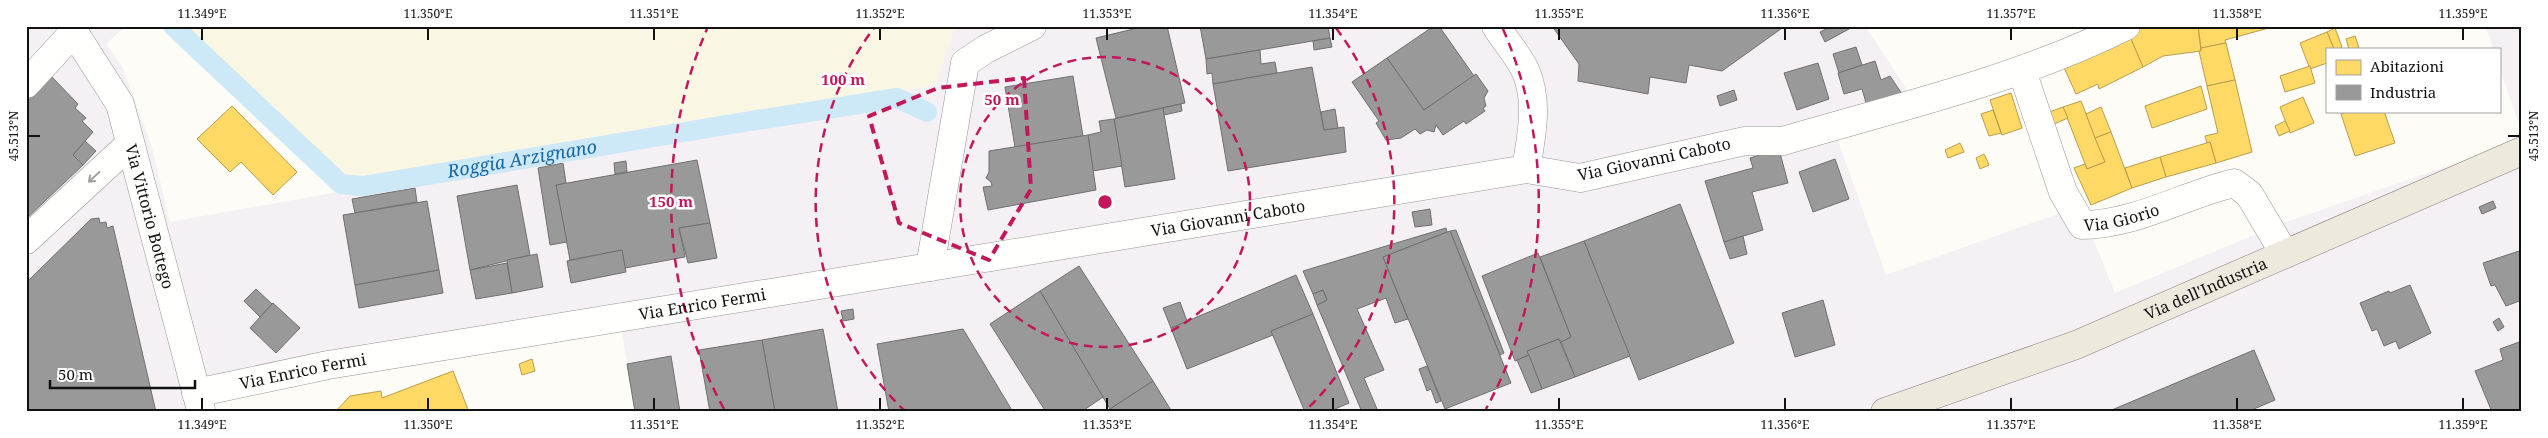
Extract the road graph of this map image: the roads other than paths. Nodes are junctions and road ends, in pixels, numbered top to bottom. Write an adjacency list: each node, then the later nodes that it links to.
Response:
1 (1032, 26): 12 (street)
2 (1496, 26): 9 (street)
3 (2126, 26): 5 (street)
4 (73, 29): 6 (street, Via Vittorio Bottego); 7 (street, Via Vittorio Bottego)
5 (2022, 71): 9 (street, Via Giovanni Caboto); 11 (street, Via Giorio)
6 (26, 84)
7 (130, 144): 10 (street, one-way to 10); 13 (street, Via Vittorio Bottego)
8 (2522, 151): 11 (main road, Via dell'Industria)
9 (1526, 169): 12 (street, Via Giovanni Caboto)
10 (26, 240)
11 (2284, 253): 14 (main road, Via dell'Industria)
12 (930, 267): 13 (street, Via Enrico Fermi)
13 (199, 403)
14 (1885, 412)

